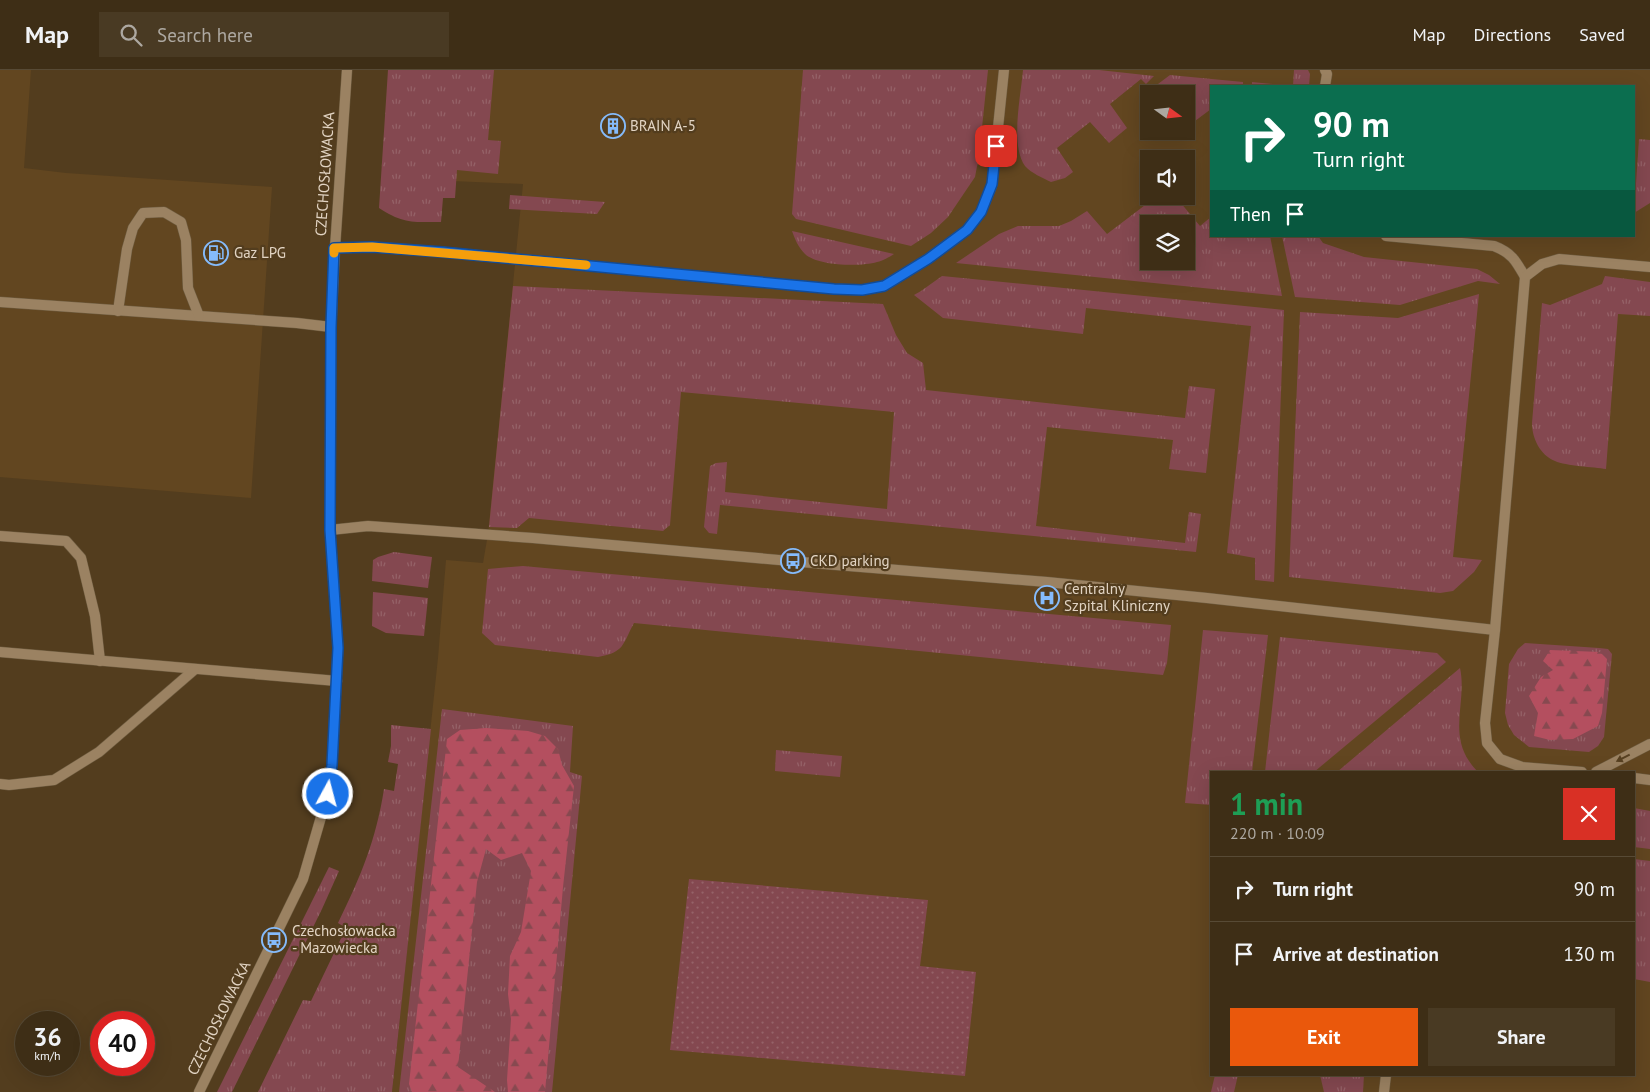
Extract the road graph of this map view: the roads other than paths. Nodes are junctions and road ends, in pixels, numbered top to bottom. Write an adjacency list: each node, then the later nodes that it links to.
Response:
1 (347, 70): 6 (street, CZECHOSŁOWACKA)
2 (1004, 70): 6 (street)
3 (1325, 70): 4 (street)
4 (1325, 85)
5 (1397, 237): 8 (street)
6 (334, 248): 12 (street, CZECHOSŁOWACKA)
7 (1650, 267): 8 (street)
8 (1525, 277): 15 (street)
9 (0, 302): 10 (street)
10 (118, 311): 11 (street); 11 (street)
11 (199, 316): 12 (street)
12 (331, 327): 13 (street, CZECHOSŁOWACKA)
13 (330, 530): 15 (street); 19 (street, CZECHOSŁOWACKA)
14 (0, 536): 17 (street)
15 (1495, 630): 21 (street)
16 (0, 652): 17 (street)
17 (100, 661): 18 (street)
18 (194, 670): 19 (street); 25 (street)
19 (337, 682): 27 (street, CZECHOSŁOWACKA)
20 (1650, 744): 22 (street, one-way to 22)
21 (1570, 771)
22 (1598, 771)
23 (1635, 778): 24 (street)
24 (1650, 780)
25 (0, 784)
26 (1386, 1076): 28 (street)
27 (199, 1092)
28 (1384, 1092)

